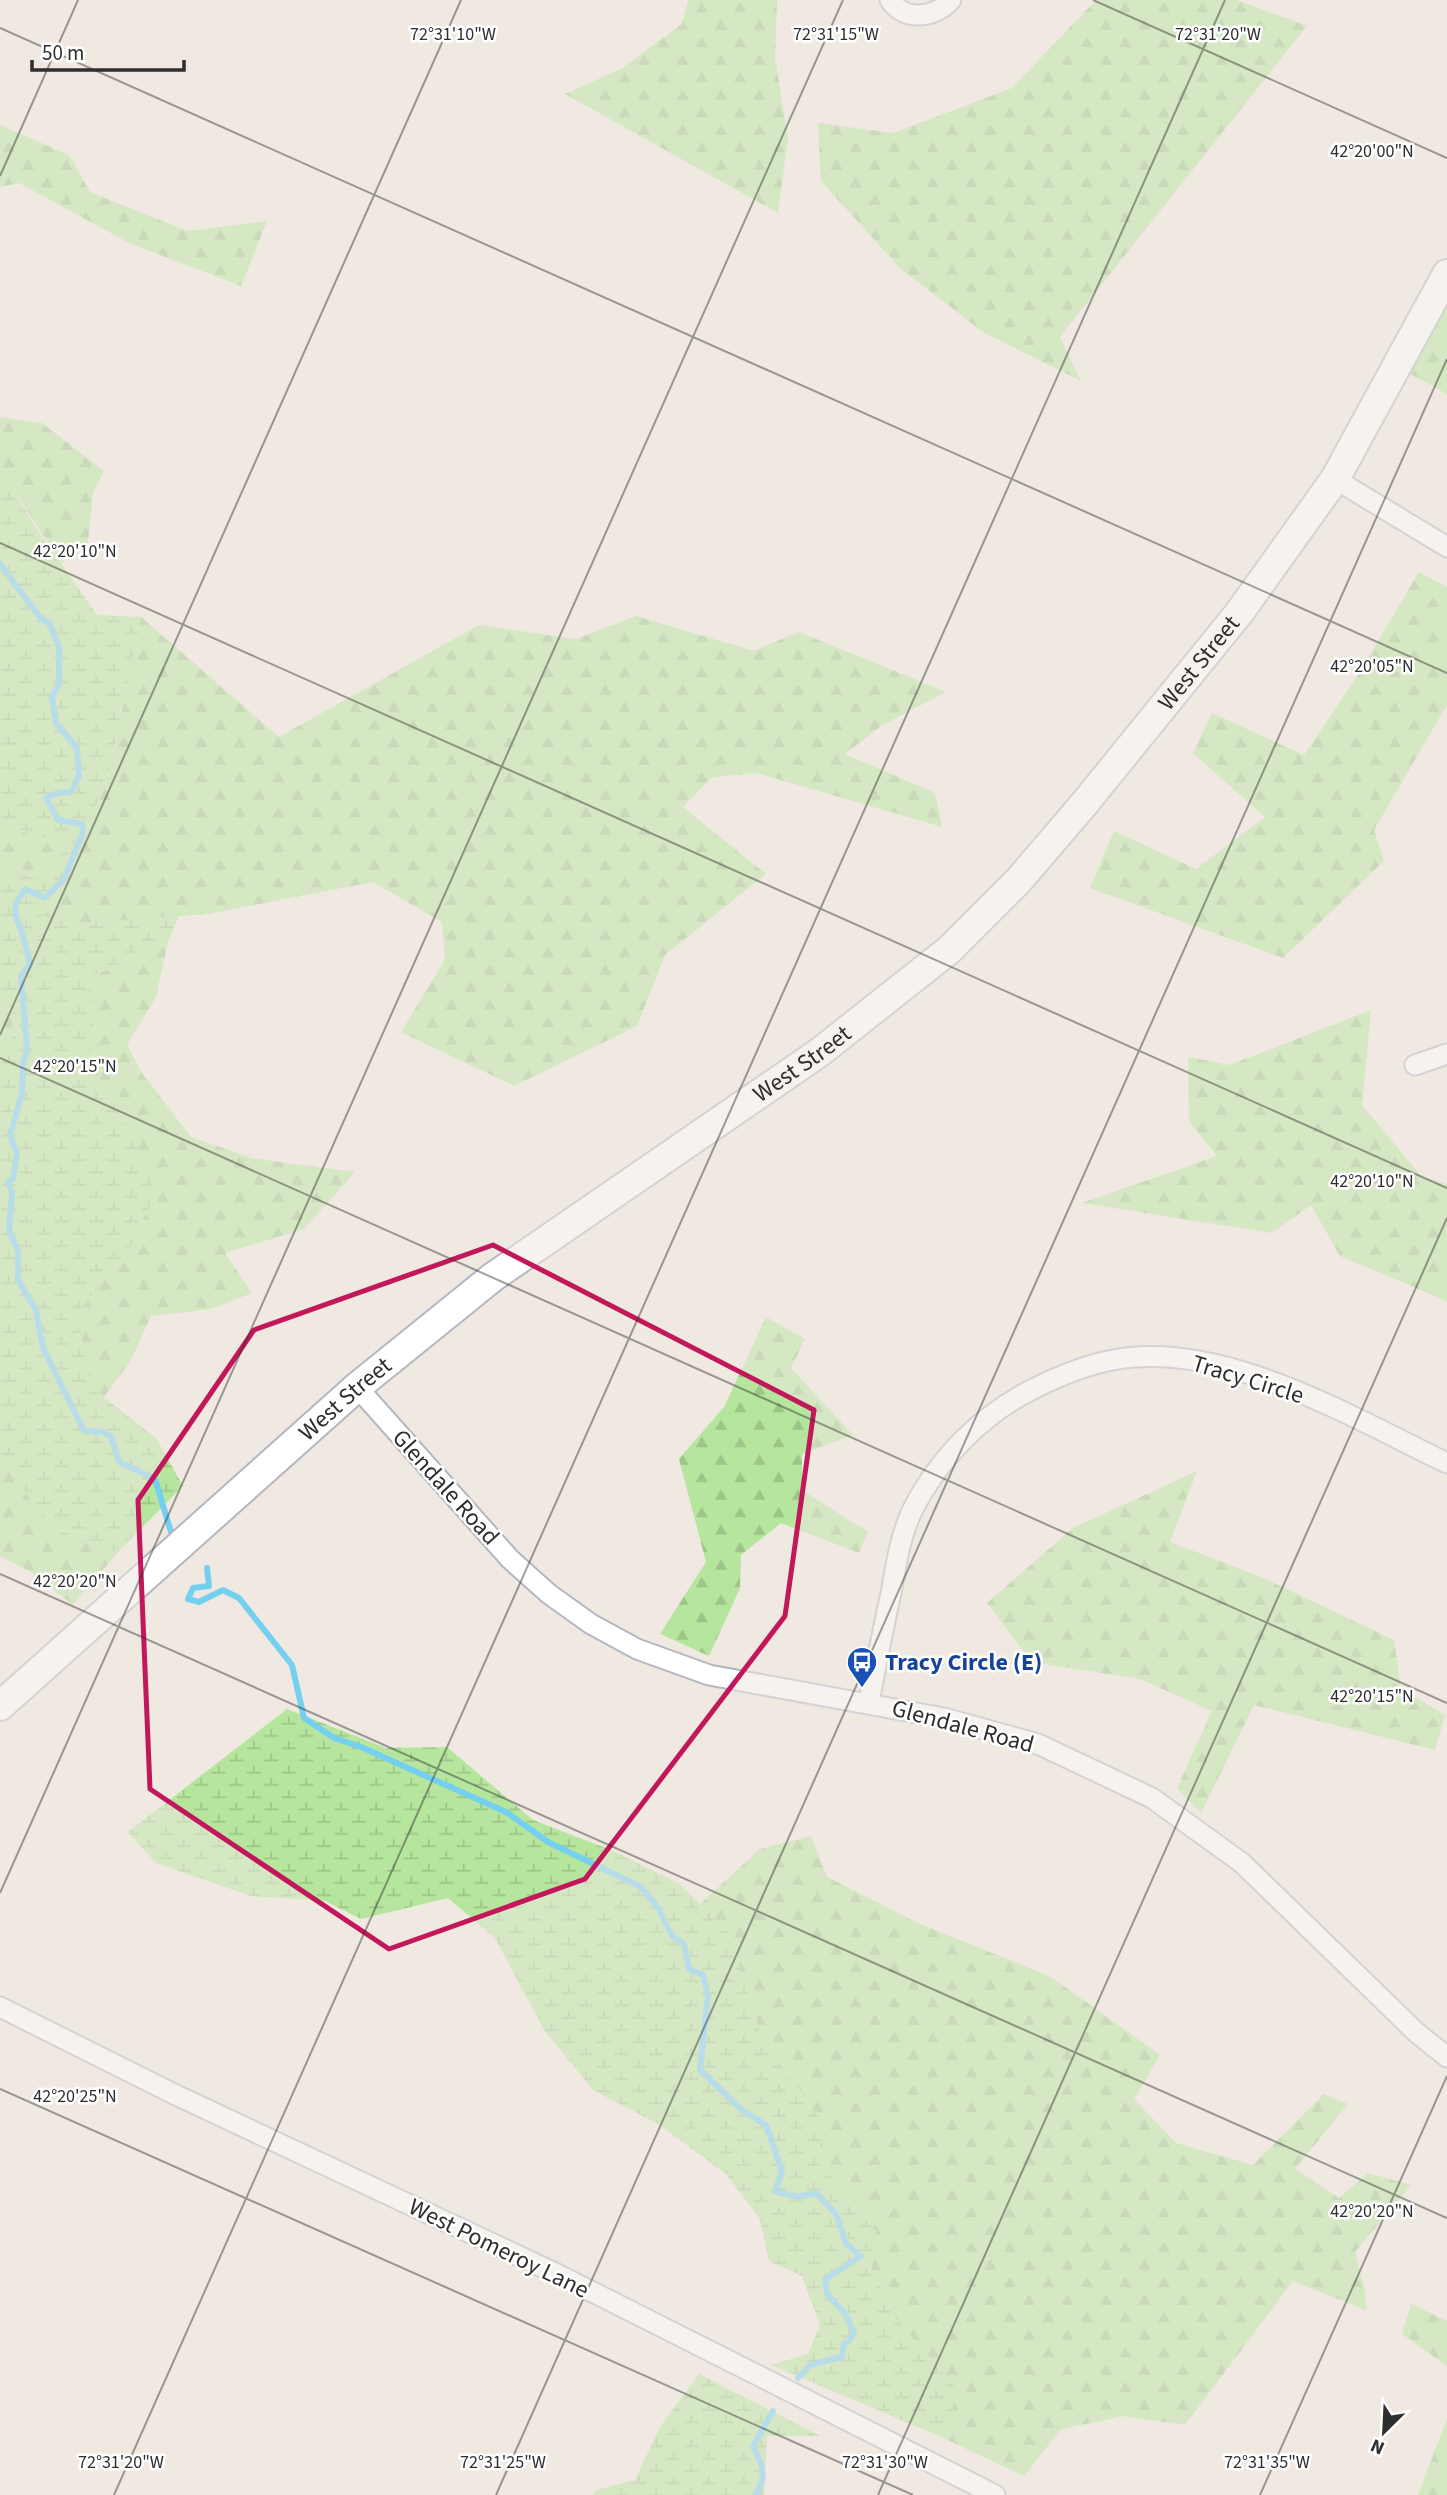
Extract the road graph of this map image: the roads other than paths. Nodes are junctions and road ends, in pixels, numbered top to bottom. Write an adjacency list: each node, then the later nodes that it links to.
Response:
1 (890, 0): 2 (street)
2 (951, 0)
3 (1447, 274): 4 (main road, West Street)
4 (1335, 479): 5 (street); 8 (main road, West Street)
5 (1447, 547)
6 (1447, 1054): 7 (street)
7 (1415, 1065)
8 (357, 1387): 10 (street, Glendale Road); 11 (main road, West Street)
9 (1447, 1463): 10 (street, Tracy Circle)
10 (869, 1702): 13 (street, Glendale Road)
11 (0, 1706)
12 (0, 2007): 14 (street, West Pomeroy Lane)
13 (1447, 2057)
14 (995, 2495)

